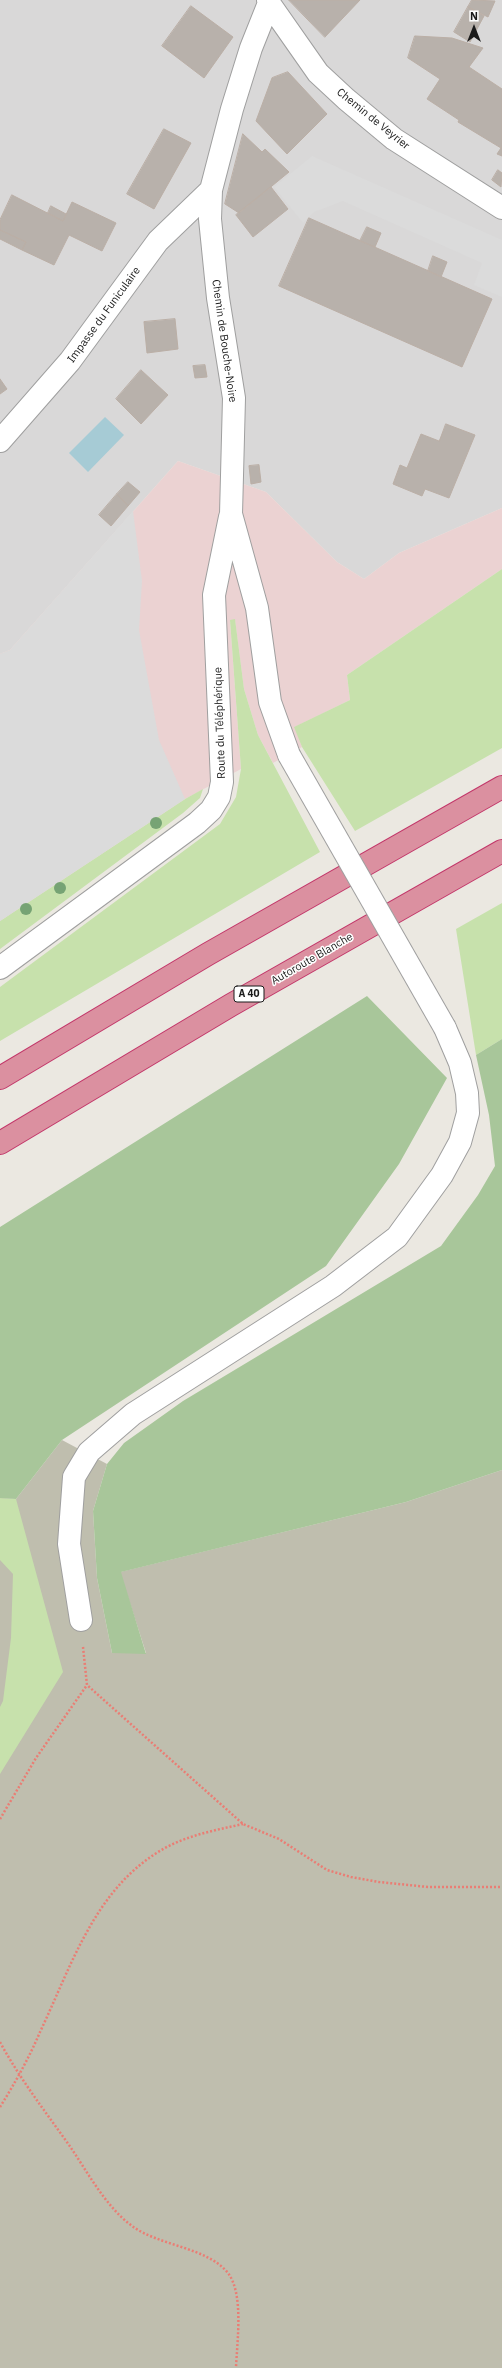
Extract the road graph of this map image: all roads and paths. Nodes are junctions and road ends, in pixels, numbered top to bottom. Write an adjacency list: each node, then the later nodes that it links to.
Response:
1 (268, 1): 2 (street, Chemin de Bouche-Noire); 3 (street, Chemin de Veyrier)
2 (210, 190): 4 (street, Impasse du Funiculaire); 5 (street, Chemin de Bouche-Noire)
3 (502, 208)
4 (0, 441)
5 (231, 514): 8 (street, Route du Téléphérique); 11 (street, Chemin de Bouche-Noire, bridge)
6 (502, 787): 9 (highway)
7 (502, 851): 10 (highway, Autoroute Blanche / A 40)
8 (0, 968)
9 (0, 1078)
10 (0, 1143)
11 (81, 1620): 12 (path)
12 (87, 1684): 13 (path); 14 (path)
13 (0, 1819)
14 (243, 1824): 15 (path); 17 (path)
15 (502, 1887)
16 (0, 2042): 17 (path)
17 (19, 2076): 18 (path); 19 (path)
18 (0, 2107)
19 (236, 2368)

